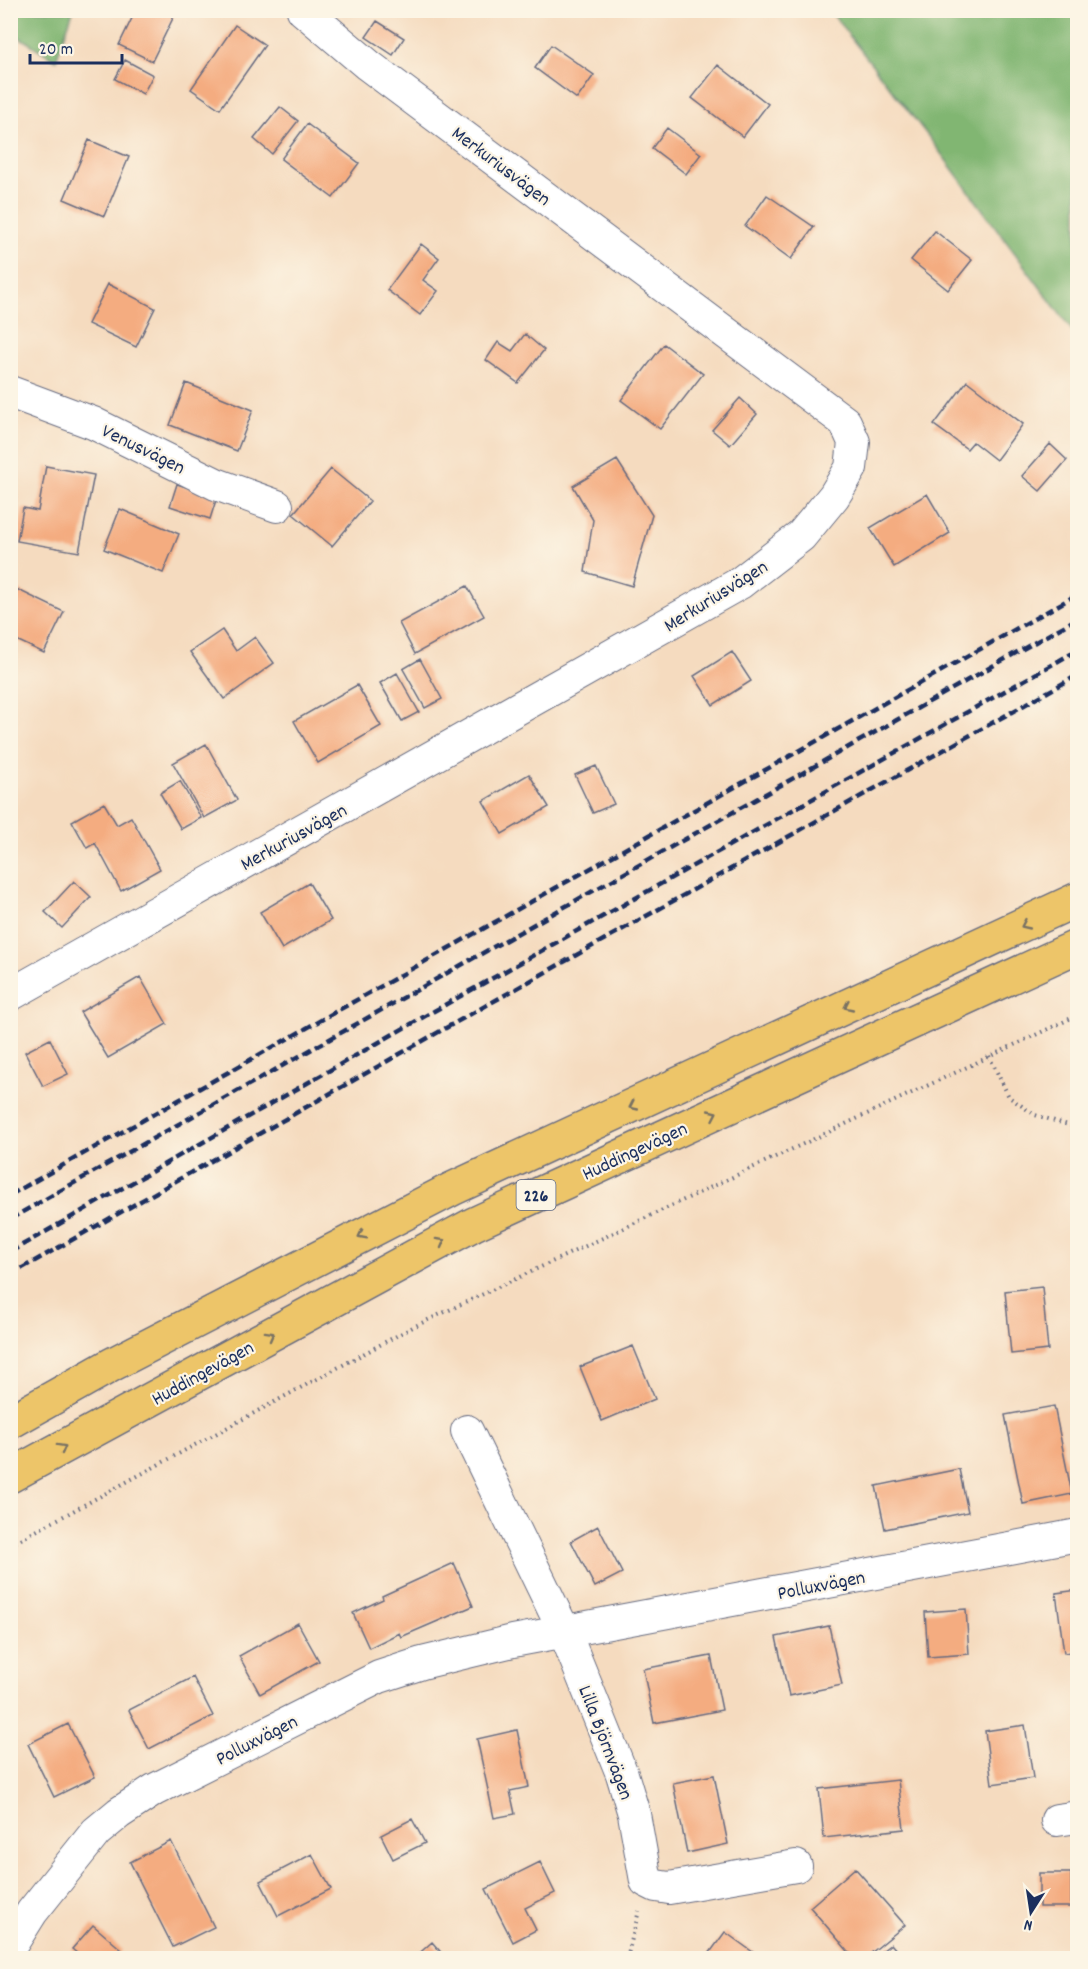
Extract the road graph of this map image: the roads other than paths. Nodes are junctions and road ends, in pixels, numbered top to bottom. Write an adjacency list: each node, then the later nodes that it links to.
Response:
1 (303, 10): 6 (street, Merkuriusvägen)
2 (10, 392): 3 (street, Venusvägen)
3 (277, 506)
4 (1077, 899): 7 (main road, Huddingevägen / 226, one-way to 7)
5 (1077, 946): 9 (main road, Huddingevägen / 226, one-way to 5)
6 (10, 995)
7 (10, 1422)
8 (467, 1431): 11 (street)
9 (10, 1476)
10 (1077, 1535): 11 (street, Polluxvägen)
11 (565, 1633): 12 (street, Lilla Björnvägen); 13 (street, Polluxvägen)
12 (796, 1866)
13 (10, 1947)

